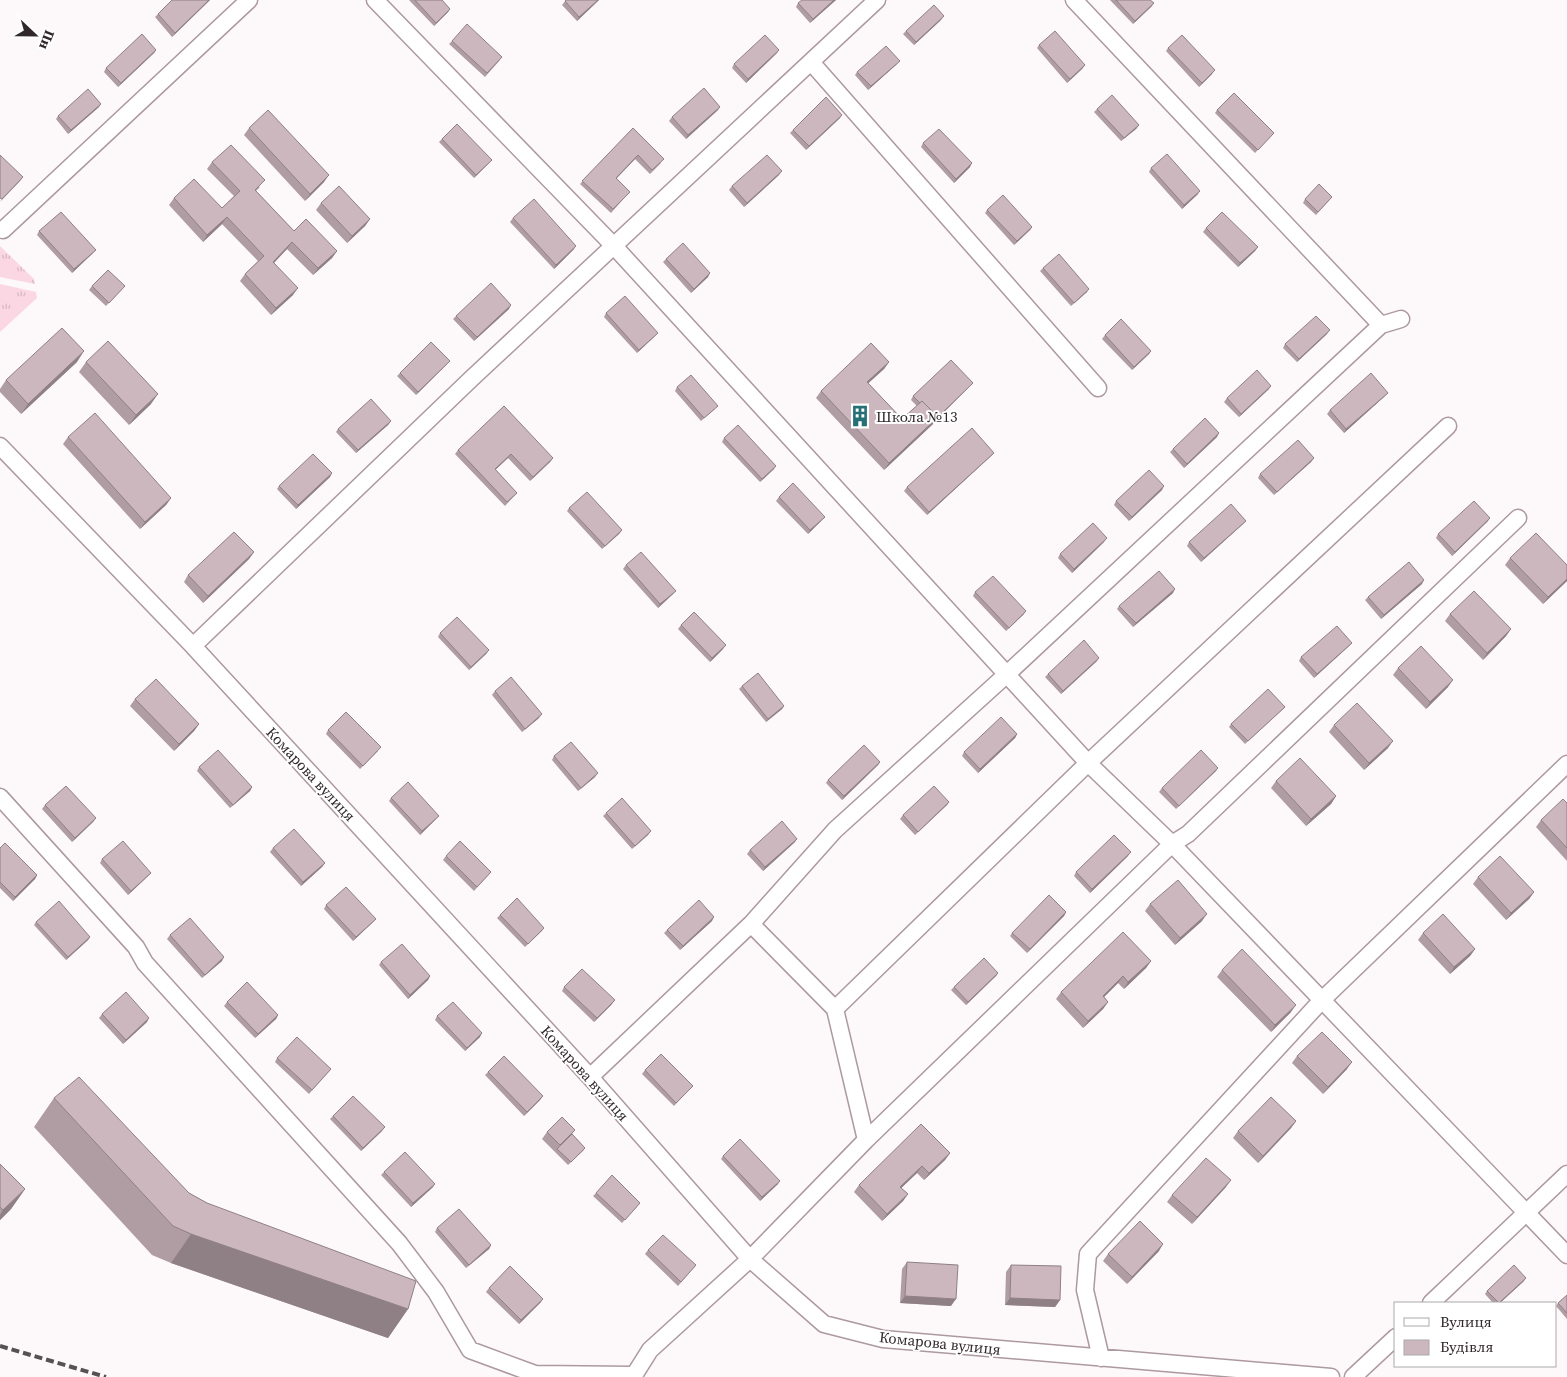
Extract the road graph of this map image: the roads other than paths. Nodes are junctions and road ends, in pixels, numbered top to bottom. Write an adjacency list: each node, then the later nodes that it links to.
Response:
1 (249, 0): 6 (street)
2 (375, 0): 7 (street)
3 (877, 0): 5 (street)
4 (1074, 0): 9 (street)
5 (810, 62): 7 (street); 10 (street)
6 (3, 230)
7 (614, 245): 14 (street); 15 (street)
8 (1401, 319): 9 (street)
9 (1381, 325): 15 (street)
10 (1098, 388)
11 (1448, 426): 16 (street)
12 (0, 446): 14 (street, Комарова вулиця)
13 (1518, 518): 19 (street)
14 (193, 646): 23 (street, Комарова вулиця)
15 (1006, 675): 16 (street); 20 (street)
16 (1088, 763): 19 (street); 22 (street)
17 (1567, 764): 21 (street)
18 (0, 797): 32 (street)
19 (1172, 844): 21 (street); 24 (street)
20 (751, 924): 22 (street); 23 (street)
21 (1322, 1000): 26 (street); 31 (street)
22 (835, 1009): 24 (street)
23 (590, 1077): 28 (street, Комарова вулиця)
24 (866, 1140): 28 (street)
25 (1567, 1174): 26 (street)
26 (1527, 1214): 27 (street); 29 (street)
27 (1567, 1254)
28 (750, 1259): 31 (street, Комарова вулиця); 32 (street)
29 (1432, 1302)
30 (1394, 1339): 34 (street)
31 (1101, 1358): 33 (street, Комарова вулиця)
32 (633, 1376)
33 (1330, 1377)
34 (1353, 1377)

